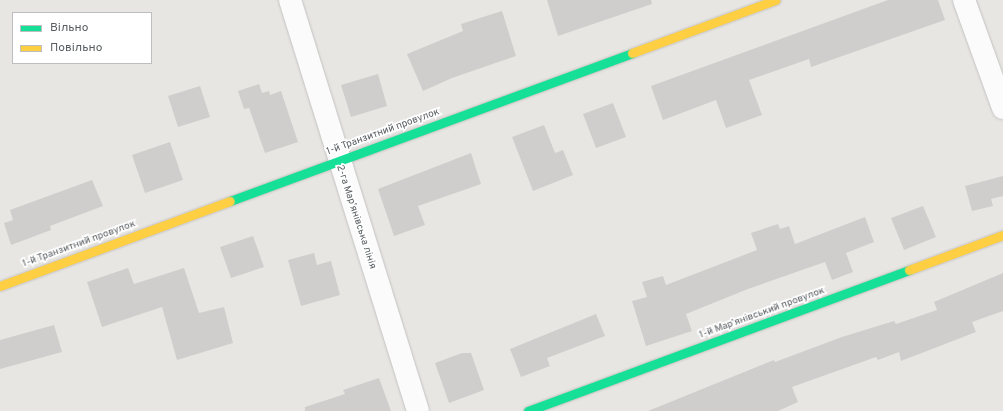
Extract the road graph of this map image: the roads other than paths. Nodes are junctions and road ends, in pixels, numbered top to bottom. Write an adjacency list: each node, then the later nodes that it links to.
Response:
1 (290, 0): 5 (street, 2-га Марʼянівська лінія)
2 (775, 0): 5 (street, 1-й Транзитний провулок)
3 (964, 0): 4 (street)
4 (1003, 108)
5 (338, 160): 7 (street, 1-й Транзитний провулок); 8 (street, 2-га Марʼянівська лінія)
6 (1003, 235): 9 (street, 1-й Марʼянівський провулок)
7 (0, 286)
8 (418, 411)
9 (528, 411)

